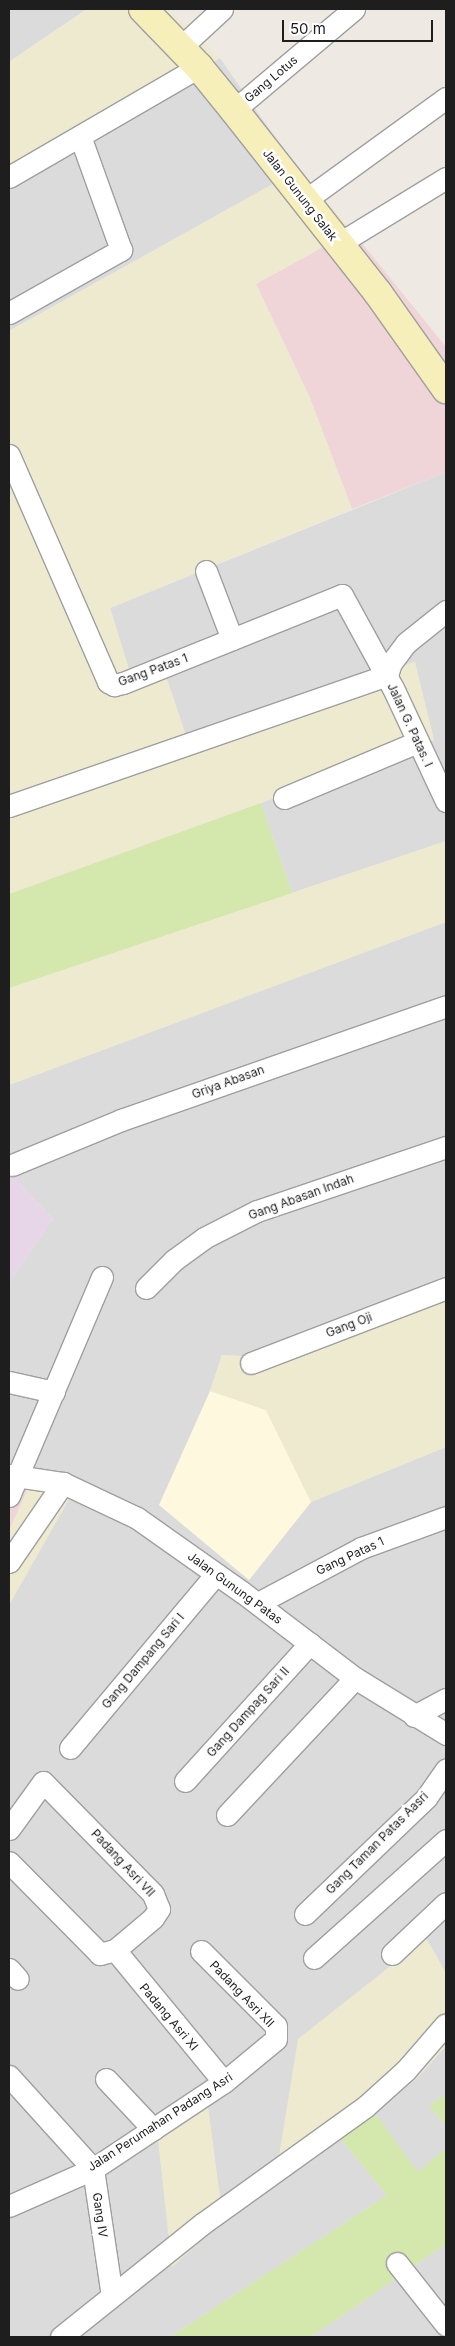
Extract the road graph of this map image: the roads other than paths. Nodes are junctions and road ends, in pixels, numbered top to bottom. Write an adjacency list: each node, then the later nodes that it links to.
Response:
1 (143, 9): 4 (street, Jalan Gunung Salak)
2 (222, 9): 4 (street)
3 (354, 9): 6 (street, Gang Lotus)
4 (190, 57): 6 (street, Jalan Gunung Salak); 7 (street)
5 (446, 98): 10 (street)
6 (234, 110): 10 (street, Jalan Gunung Salak)
7 (80, 136): 8 (street); 12 (street)
8 (9, 177)
9 (446, 178): 11 (street)
10 (304, 201): 11 (street, Jalan Gunung Salak)
11 (338, 244): 13 (street, Jalan Gunung Salak)
12 (9, 313)
13 (443, 378)
14 (9, 455): 15 (street, Gang Patas 1)
15 (15, 487): 18 (street, Gang Patas 1)
16 (206, 572): 18 (street)
17 (446, 610): 19 (street, Jalan G. Patas. I)
18 (232, 639): 19 (street, Gang Patas 1)
19 (387, 675): 20 (street, Jalan G. Patas. I); 23 (street)
20 (417, 742): 21 (street); 22 (street, Jalan G. Patas. I)
21 (284, 798)
22 (446, 801)
23 (9, 806)
24 (446, 1006): 26 (street, Griya Abasan)
25 (446, 1147): 28 (street, Gang Abasan Indah)
26 (12, 1165)
27 (102, 1277): 32 (street)
28 (146, 1288)
29 (446, 1288): 30 (street, Gang Oji)
30 (251, 1363)
31 (9, 1382): 32 (street)
32 (54, 1392): 33 (street)
33 (14, 1475): 34 (street, Jalan Gunung Patas); 35 (street)
34 (63, 1483): 37 (street); 38 (street, Jalan Gunung Patas)
35 (9, 1496)
36 (446, 1517): 39 (street, Gang Patas 1)
37 (9, 1562)
38 (216, 1574): 39 (street, Jalan Gunung Patas); 45 (street, Gang Dampang Sari I)
39 (258, 1603): 40 (street, Jalan Gunung Patas)
40 (310, 1643): 41 (street, Jalan Gunung Patas); 47 (street, Gang Dampag Sari II)
41 (355, 1678): 43 (street, Jalan Gunung Patas); 48 (street)
42 (446, 1699): 43 (street)
43 (414, 1716): 44 (street, Jalan Gunung Patas)
44 (446, 1734)
45 (70, 1748)
46 (446, 1769): 53 (street, Gang Taman Patas Aasri)
47 (185, 1781)
48 (227, 1815)
49 (9, 1829): 54 (street, Padang Asri VII)
50 (446, 1840): 57 (street)
51 (9, 1862): 54 (street)
52 (446, 1903): 56 (street)
53 (305, 1914)
54 (115, 1950): 62 (street, Padang Asri XI)
55 (201, 1951): 59 (street, Padang Asri XII)
56 (392, 1954)
57 (314, 1958)
58 (445, 2025): 67 (street)
59 (276, 2039): 62 (street, Jalan Perumahan Padang Asri)
60 (9, 2076): 64 (street)
61 (106, 2079): 63 (street)
62 (224, 2082): 63 (street, Jalan Perumahan Padang Asri)
63 (153, 2129): 64 (street, Jalan Perumahan Padang Asri)
64 (93, 2168): 65 (street, Jalan Perumahan Padang Asri); 67 (street, Gang IV)
65 (10, 2203)
66 (397, 2263): 68 (street)
67 (112, 2296): 69 (street)
68 (446, 2325)
69 (61, 2337)

